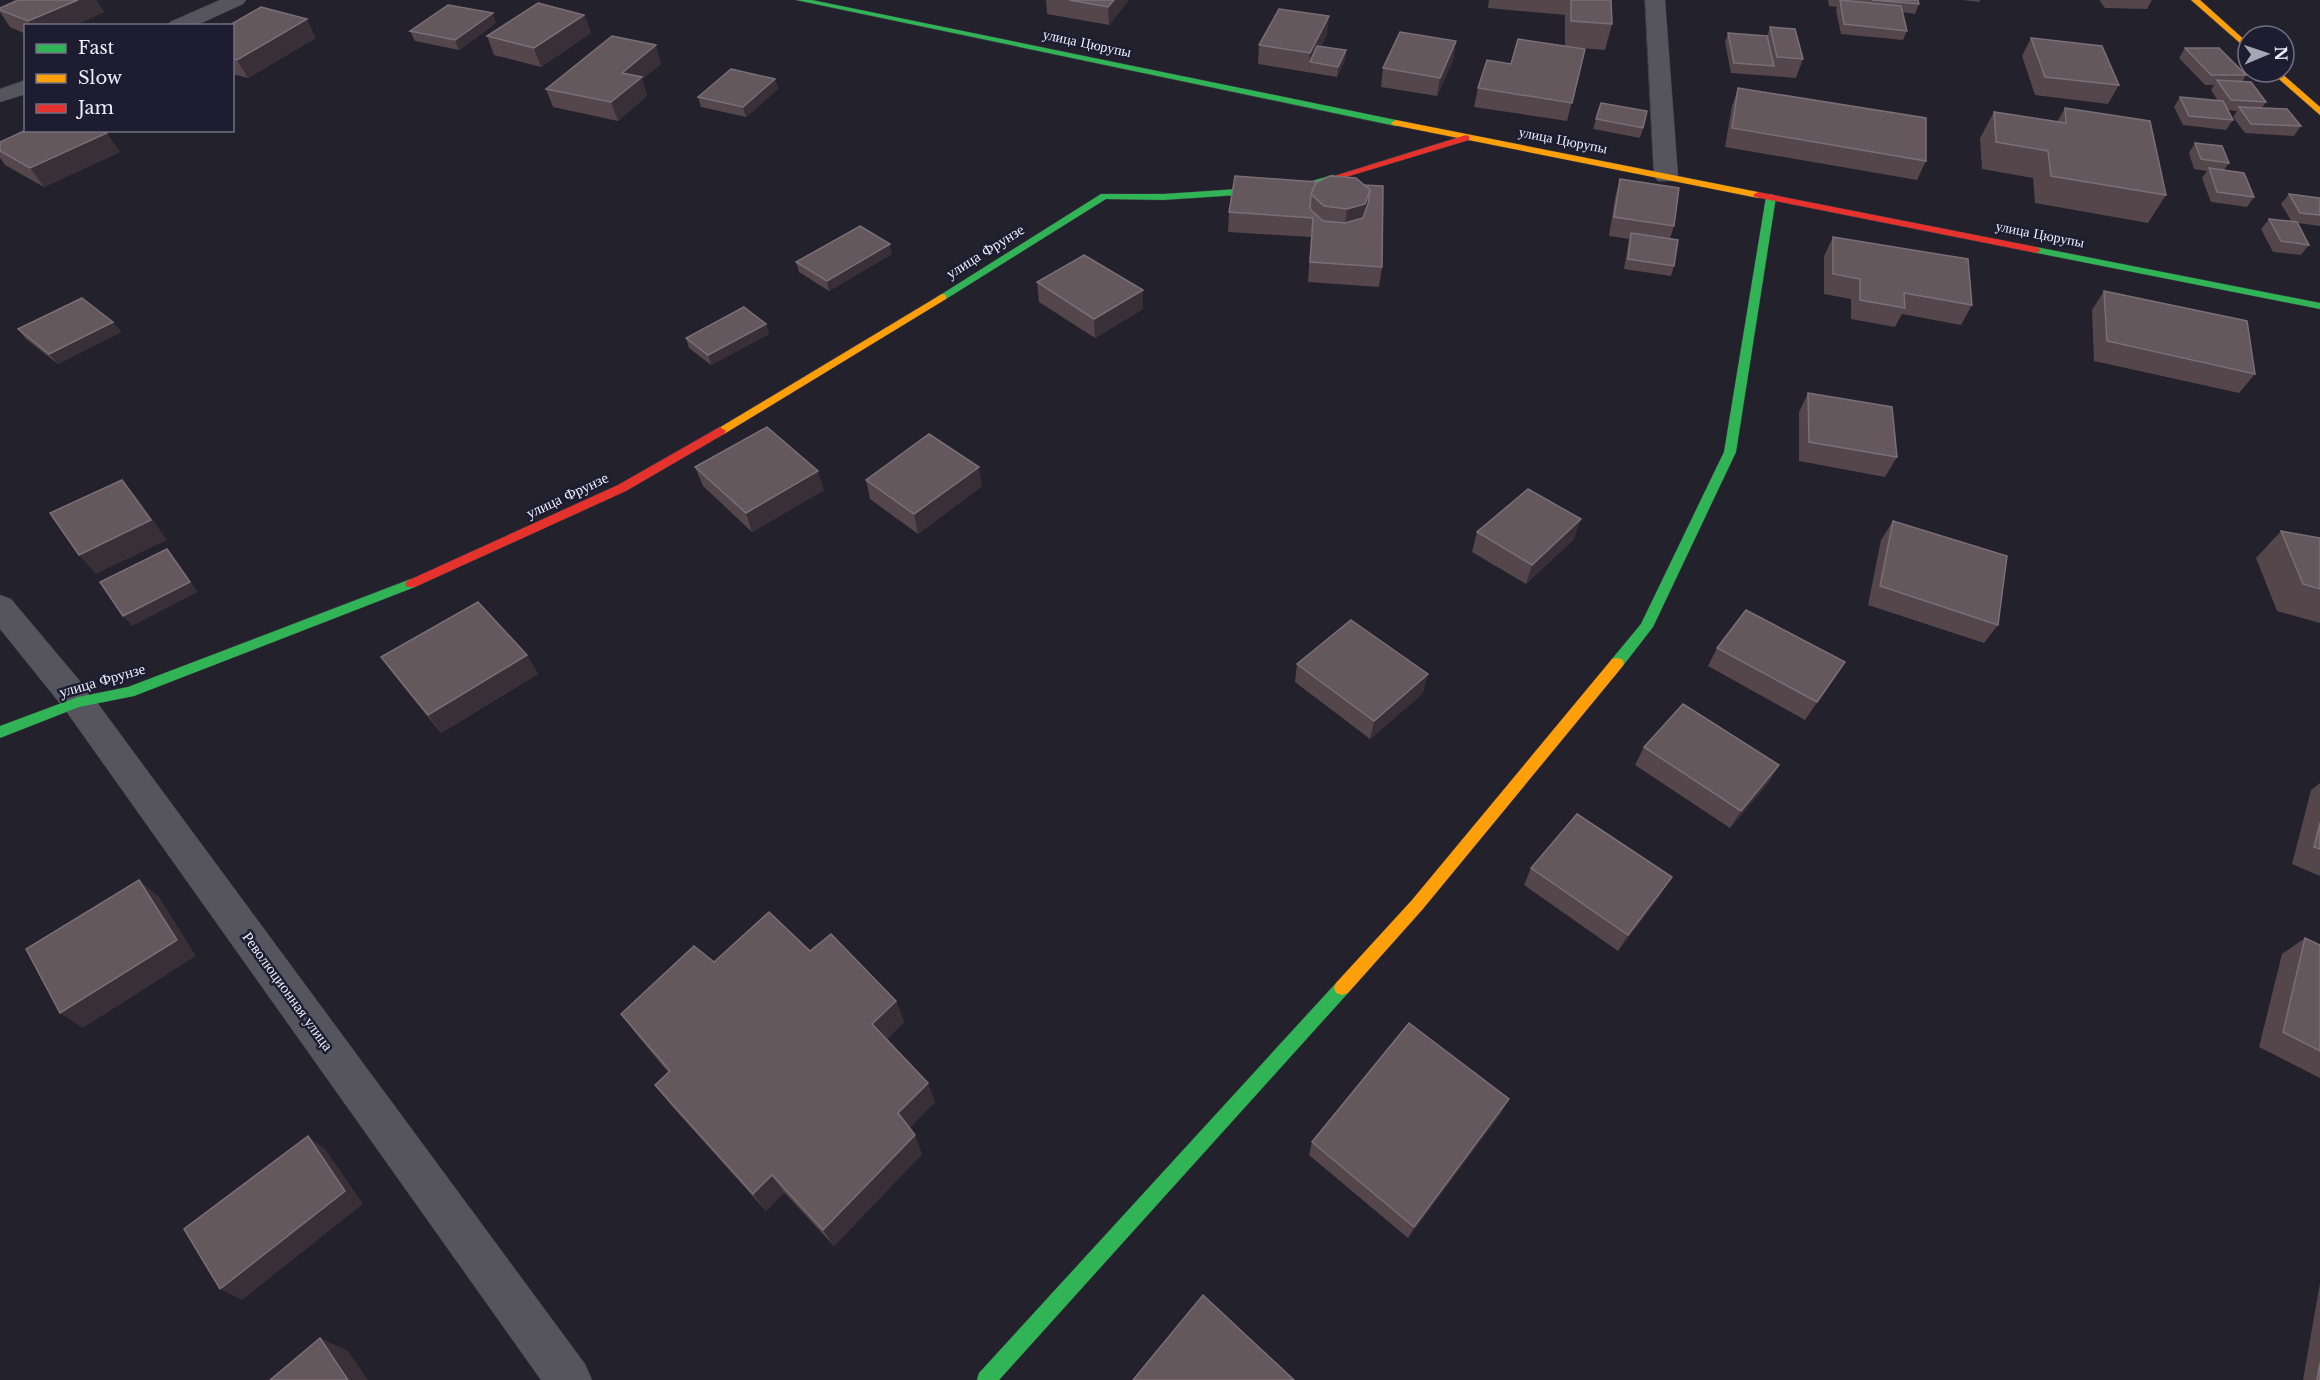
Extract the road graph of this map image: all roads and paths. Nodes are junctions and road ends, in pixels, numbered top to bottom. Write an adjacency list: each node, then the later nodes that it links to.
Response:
1 (236, 0): 5 (street)
2 (800, 0): 11 (street, улица Цюрупы)
3 (1655, 0): 12 (street)
4 (2195, 0): 6 (street)
5 (182, 24)
6 (2236, 36)
7 (2288, 84): 10 (street)
8 (24, 87): 9 (street)
9 (0, 96)
10 (2320, 112)
11 (1466, 138): 12 (street, улица Цюрупы); 16 (street, улица Фрунзе)
12 (1666, 176): 13 (street, улица Цюрупы)
13 (1771, 197): 14 (street, улица Цюрупы); 19 (street)
14 (2320, 306)
15 (0, 607): 16 (street, Революционная улица)
16 (78, 702): 17 (street, улица Фрунзе); 18 (street, Революционная улица)
17 (0, 732)
18 (569, 1380)
19 (986, 1380)

